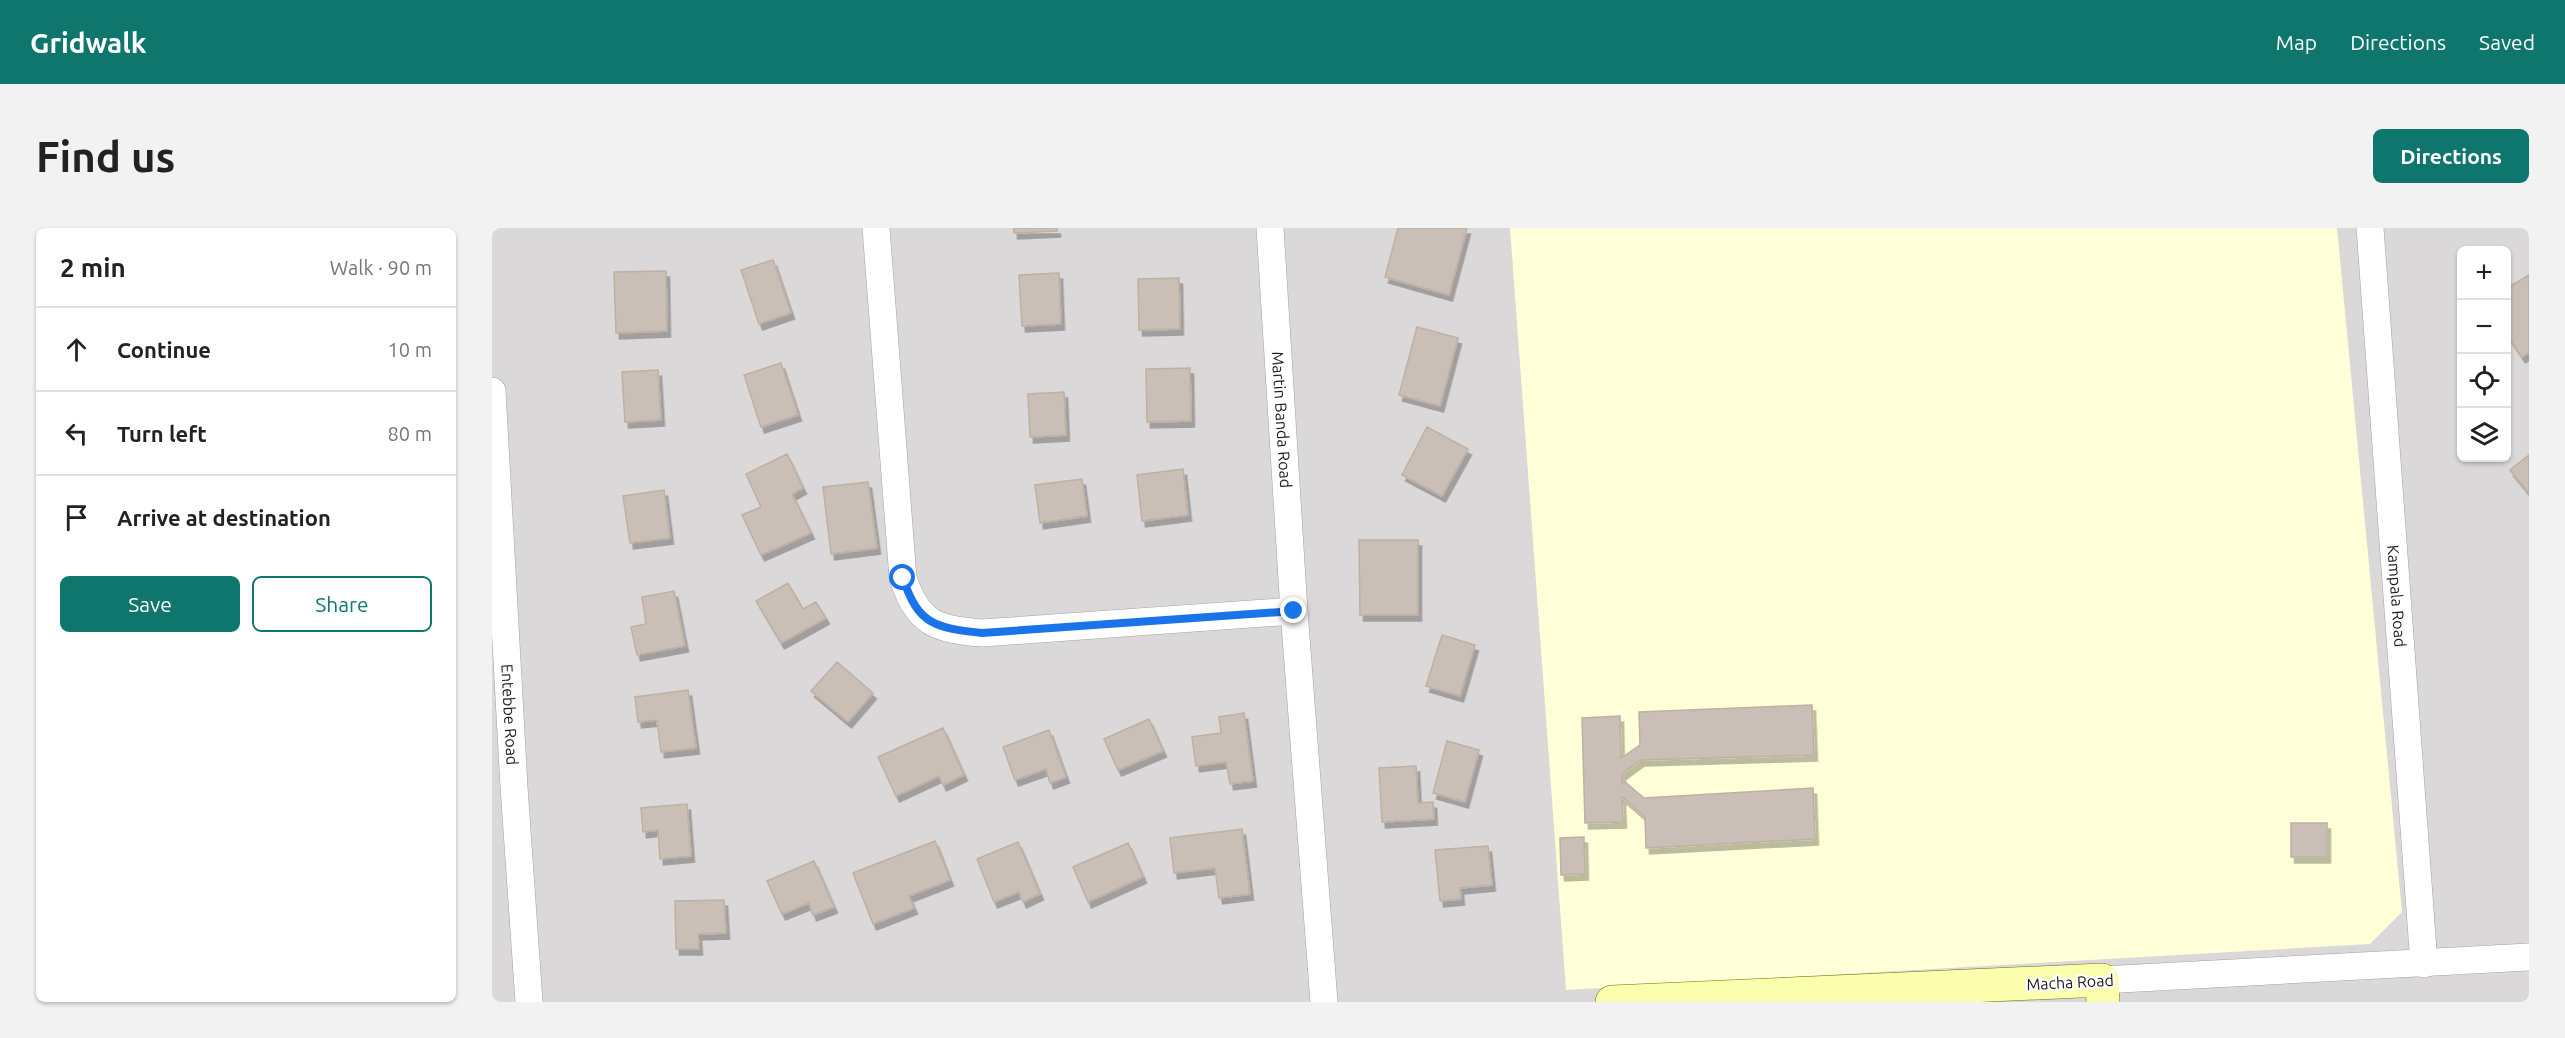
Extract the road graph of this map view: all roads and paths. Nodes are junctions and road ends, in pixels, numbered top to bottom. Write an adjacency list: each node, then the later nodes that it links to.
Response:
1 (876, 228): 6 (street)
2 (1270, 228): 6 (street, Martin Banda Road)
3 (2370, 228): 9 (street, Kampala Road)
4 (492, 391): 5 (street, Entebbe Road)
5 (495, 499): 7 (street, Entebbe Road)
6 (1294, 611): 12 (street, Martin Banda Road)
7 (503, 788): 11 (street, Entebbe Road)
8 (2529, 957): 9 (street, Macha Road)
9 (2424, 964): 10 (street, Macha Road)
10 (2102, 991): 13 (main road, Macha Road)
11 (529, 1002)
12 (1324, 1002)
13 (1611, 1002)

